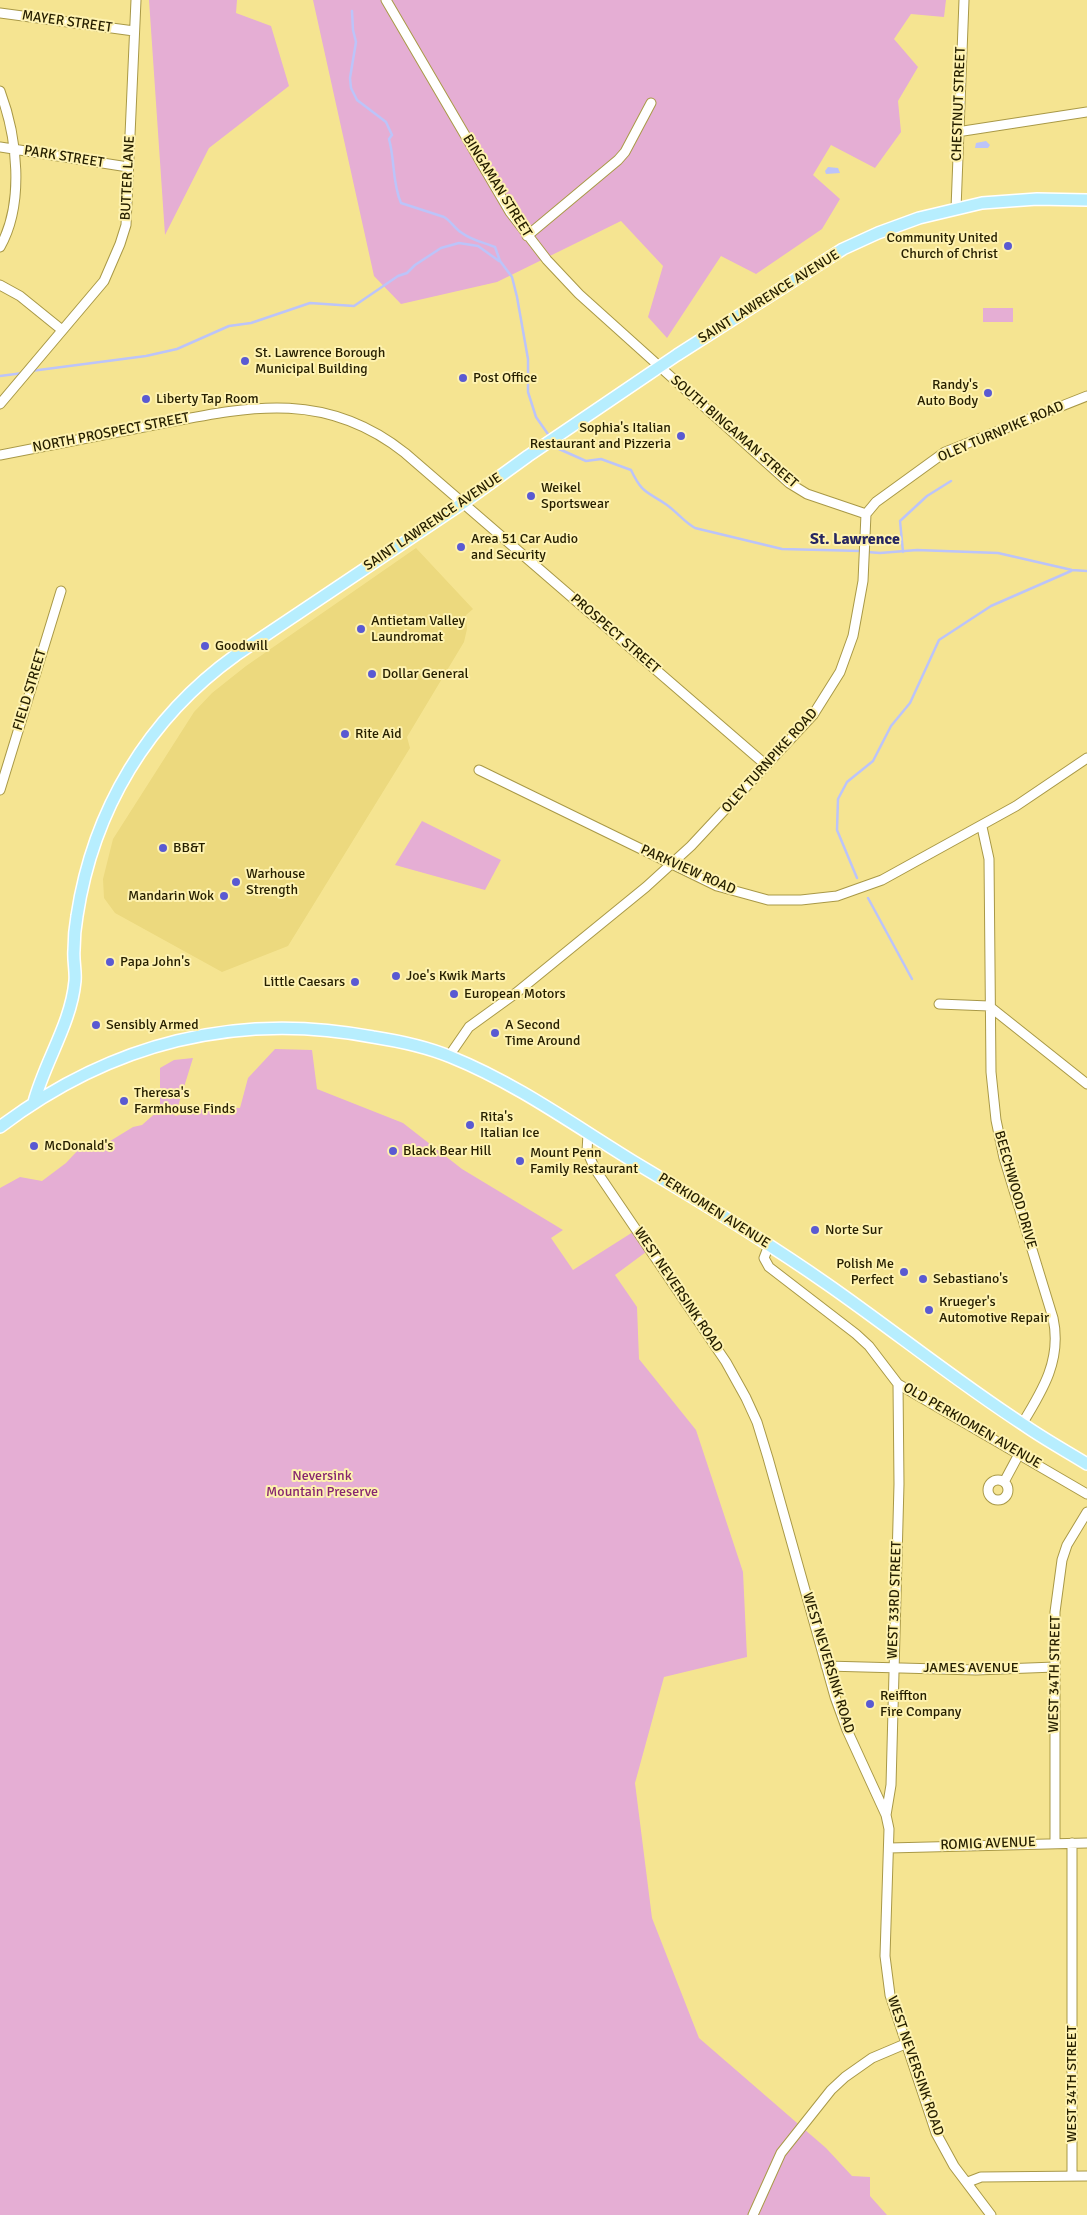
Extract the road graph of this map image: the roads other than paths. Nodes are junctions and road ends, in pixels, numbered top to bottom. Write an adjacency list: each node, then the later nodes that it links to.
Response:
1 (136, 0): 5 (street, BUTTER LANE)
2 (386, 0): 15 (street, BINGAMAN STREET)
3 (964, 0): 9 (street, CHESTNUT STREET)
4 (0, 13): 5 (street, MAYER STREET)
5 (134, 31): 12 (street, BUTTER LANE)
6 (0, 91): 11 (street)
7 (652, 103): 15 (street)
8 (1087, 112): 9 (street)
9 (958, 132): 14 (street, CHESTNUT STREET)
10 (0, 147): 11 (street, PARK STREET)
11 (16, 150): 12 (street, PARK STREET); 16 (street)
12 (128, 167): 18 (street, BUTTER LANE)
13 (1087, 200): 14 (main road, SAINT LAWRENCE AVENUE)
14 (956, 209): 19 (main road, SAINT LAWRENCE AVENUE)
15 (527, 236): 19 (street, BINGAMAN STREET)
16 (0, 247)
17 (0, 285): 18 (street)
18 (62, 330): 21 (street, BUTTER LANE)
19 (660, 367): 23 (main road, SAINT LAWRENCE AVENUE); 24 (street, SOUTH BINGAMAN STREET)
20 (1087, 396): 24 (street, OLEY TURNPIKE ROAD)
21 (0, 404)
22 (0, 455): 23 (street, NORTH PROSPECT STREET)
23 (463, 503): 27 (street, PROSPECT STREET); 36 (main road, SAINT LAWRENCE AVENUE)
24 (866, 514): 27 (street, OLEY TURNPIKE ROAD)
25 (61, 591): 29 (street, FIELD STREET)
26 (1087, 758): 30 (street, PARKVIEW ROAD)
27 (766, 765): 31 (street, OLEY TURNPIKE ROAD)
28 (479, 770): 31 (street, PARKVIEW ROAD)
29 (0, 790)
30 (982, 827): 31 (street, PARKVIEW ROAD); 33 (street, BEECHWOOD DRIVE)
31 (671, 865): 34 (street, OLEY TURNPIKE ROAD)
32 (939, 1004): 33 (street)
33 (990, 1006): 35 (street); 41 (street, BEECHWOOD DRIVE)
34 (449, 1056): 36 (main road, PERKIOMEN AVENUE); 38 (main road, PERKIOMEN AVENUE)
35 (1087, 1084)
36 (34, 1102): 37 (main road, PERKIOMEN AVENUE)
37 (0, 1127)
38 (588, 1134): 39 (main road, PERKIOMEN AVENUE); 47 (street, WEST NEVERSINK ROAD)
39 (769, 1245): 40 (street, OLD PERKIOMEN AVENUE); 41 (main road, PERKIOMEN AVENUE)
40 (898, 1384): 42 (street, OLD PERKIOMEN AVENUE); 49 (street, WEST 33RD STREET)
41 (1022, 1424): 43 (main road, PERKIOMEN AVENUE)
42 (1019, 1454): 44 (street); 45 (street, OLD PERKIOMEN AVENUE)
43 (1087, 1464)
44 (1004, 1482)
45 (1087, 1494)
46 (1087, 1512): 48 (street, WEST 34TH STREET)
47 (826, 1666): 49 (street, JAMES AVENUE); 50 (street, WEST NEVERSINK ROAD)
48 (1055, 1667): 49 (street, JAMES AVENUE); 51 (street, WEST 34TH STREET)
49 (894, 1668): 50 (street, WEST 33RD STREET)
50 (886, 1815): 54 (street, WEST NEVERSINK ROAD)
51 (1054, 1843): 52 (street, ROMIG AVENUE); 54 (street, ROMIG AVENUE)
52 (1072, 1843): 53 (street, ROMIG AVENUE); 56 (street, WEST 34TH STREET)
53 (1087, 1843)
54 (889, 1848): 55 (street, WEST NEVERSINK ROAD)
55 (905, 2044): 58 (street, WEST NEVERSINK ROAD); 59 (street)
56 (1072, 2176): 57 (street); 58 (street)
57 (1087, 2176)
58 (968, 2182): 60 (street, WEST NEVERSINK ROAD)
59 (753, 2215)
60 (991, 2215)

